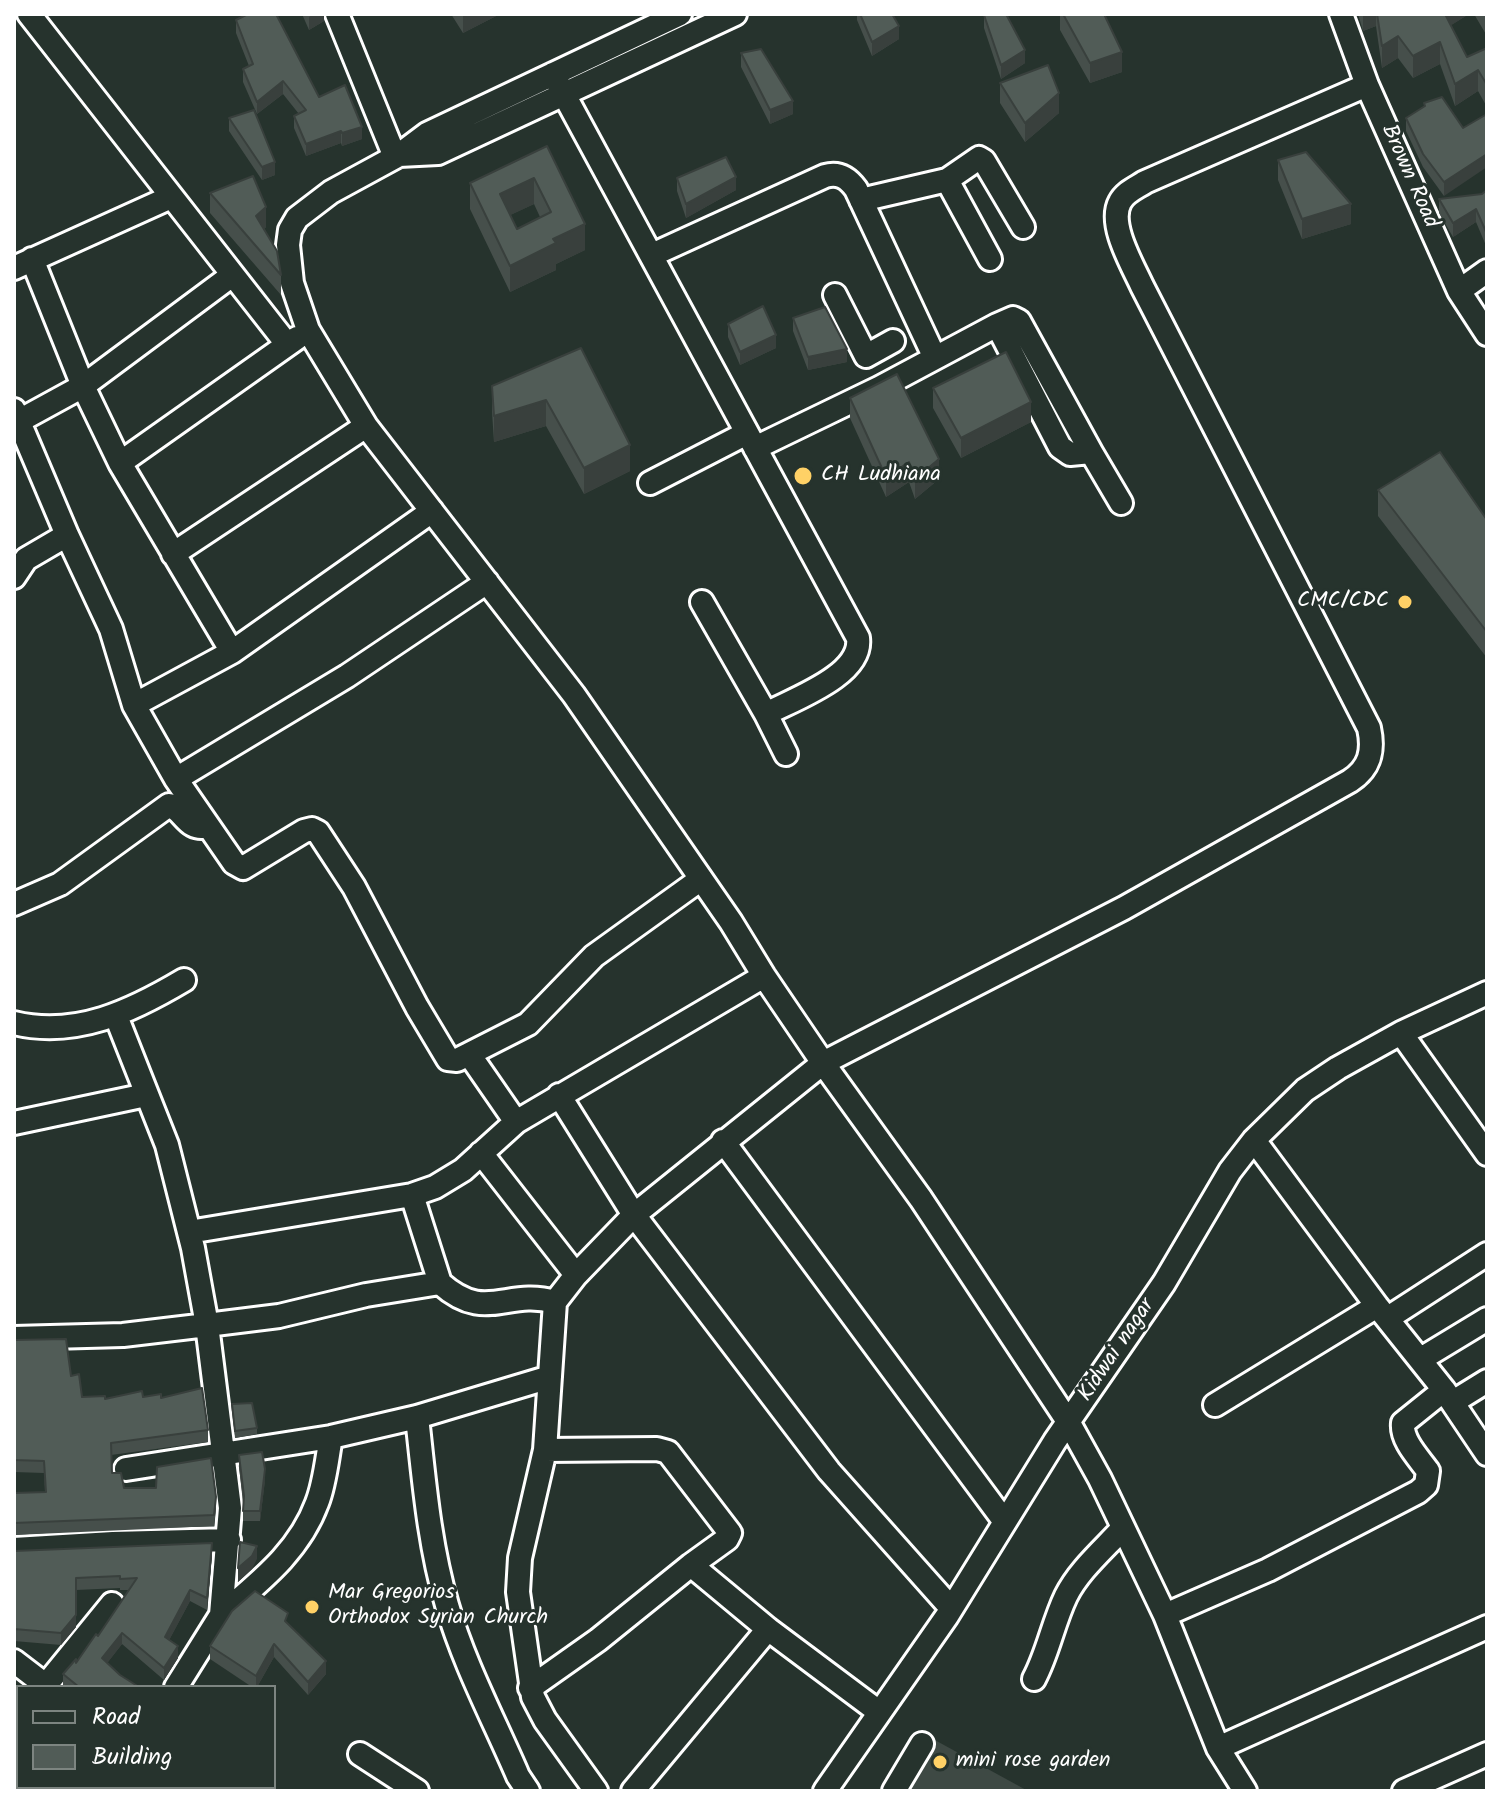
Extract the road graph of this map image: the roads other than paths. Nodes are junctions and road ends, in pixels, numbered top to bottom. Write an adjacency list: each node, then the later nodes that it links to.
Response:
1 (29, 14): 11 (street)
2 (337, 14): 9 (street)
3 (680, 14): 6 (street)
4 (1341, 14): 7 (street, Brown Road)
5 (723, 17): 8 (street)
6 (553, 74): 8 (street); 9 (street)
7 (1367, 85): 19 (street, Brown Road); 57 (street)
8 (563, 95): 9 (street); 14 (street)
9 (397, 156): 21 (street)
10 (947, 180): 12 (street); 13 (street); 15 (street)
11 (171, 197): 16 (street); 18 (street)
12 (861, 200): 14 (street); 26 (street)
13 (1023, 227)
14 (652, 255): 31 (street)
15 (990, 259)
16 (23, 264): 27 (street)
17 (1487, 271): 19 (street)
18 (231, 276): 24 (street); 27 (street)
19 (1459, 291): 22 (street, Brown Road)
20 (835, 295): 25 (street)
21 (308, 330): 24 (street); 30 (street)
22 (1487, 334)
23 (893, 341): 25 (street)
24 (287, 344): 33 (street)
25 (866, 356): 28 (street)
26 (935, 358): 28 (street); 35 (street)
27 (83, 386): 29 (street); 33 (street)
28 (879, 388): 31 (street)
29 (16, 415): 32 (street)
30 (366, 426): 36 (street); 38 (street)
31 (751, 441): 34 (street); 44 (street)
32 (23, 460): 37 (street)
33 (120, 463): 38 (street)
34 (650, 483)
35 (1121, 503)
36 (432, 511): 40 (street); 42 (street)
37 (67, 535): 39 (street); 43 (street)
38 (173, 554): 42 (street)
39 (14, 577)
40 (487, 582): 46 (street); 48 (street)
41 (702, 602): 44 (street)
42 (232, 652): 43 (street)
43 (134, 705): 46 (street)
44 (766, 714): 45 (street)
45 (786, 754)
46 (176, 779): 47 (street)
47 (208, 826): 49 (street); 56 (street)
48 (701, 879): 50 (street); 56 (street)
49 (14, 904)
50 (764, 976): 57 (street); 59 (street)
51 (184, 980): 53 (street)
52 (1487, 993): 55 (street, Kidwai nagar)
53 (116, 1016): 54 (street); 58 (street)
54 (14, 1023)
55 (1401, 1033): 62 (street, Kidwai nagar); 65 (street)
56 (469, 1054): 60 (street)
57 (823, 1063): 63 (street); 83 (street)
58 (146, 1095): 61 (street); 68 (street)
59 (559, 1095): 60 (street); 67 (street)
60 (516, 1122): 64 (street)
61 (14, 1123)
62 (1254, 1140): 73 (street); 83 (street, Kidwai nagar)
63 (723, 1141): 67 (street); 89 (street)
64 (481, 1153): 66 (street); 70 (street)
65 (1487, 1154)
66 (412, 1195): 68 (street); 71 (street)
67 (634, 1215): 70 (street); 95 (street)
68 (189, 1232): 75 (street)
69 (1487, 1254): 73 (street)
70 (576, 1275): 72 (street)
71 (440, 1283): 72 (street); 75 (street)
72 (555, 1302): 78 (street)
73 (1383, 1312): 77 (street); 81 (street)
74 (1487, 1319): 77 (street)
75 (207, 1325): 76 (street); 87 (street)
76 (14, 1338)
77 (1421, 1359): 80 (street)
78 (550, 1377): 82 (street); 85 (street)
79 (1487, 1381): 80 (street)
80 (1448, 1396): 86 (street); 97 (street)
81 (1215, 1405)
82 (417, 1417): 84 (street); 112 (street)
83 (1069, 1423): 89 (street, Kidwai nagar); 90 (street)
84 (331, 1437): 87 (street); 96 (street)
85 (545, 1450): 93 (street); 105 (street)
86 (1486, 1450)
87 (225, 1451): 88 (street); 91 (street)
88 (126, 1469)
89 (1005, 1522): 95 (street, Kidwai nagar)
90 (1123, 1528): 97 (street); 101 (street)
91 (229, 1540): 92 (street); 96 (street)
92 (14, 1549)
93 (691, 1565): 99 (street); 105 (street)
94 (112, 1604): 103 (street)
95 (951, 1608): 106 (street, Kidwai nagar)
96 (221, 1615): 104 (street)
97 (1165, 1615): 108 (street)
98 (1487, 1627): 108 (street)
99 (768, 1629): 106 (street); 114 (street)
100 (14, 1661): 102 (street)
101 (1034, 1679)
102 (46, 1685)
103 (48, 1685)
104 (177, 1685)
105 (530, 1688): 113 (street)
106 (879, 1712): 115 (street, Kidwai nagar)
107 (922, 1744): 116 (street)
108 (1218, 1748): 117 (street)
109 (360, 1754): 111 (street)
110 (1487, 1754): 118 (street)
111 (417, 1791)
112 (528, 1791)
113 (596, 1791)
114 (633, 1791)
115 (825, 1791)
116 (894, 1791)
117 (1245, 1791)
118 (1404, 1791)

